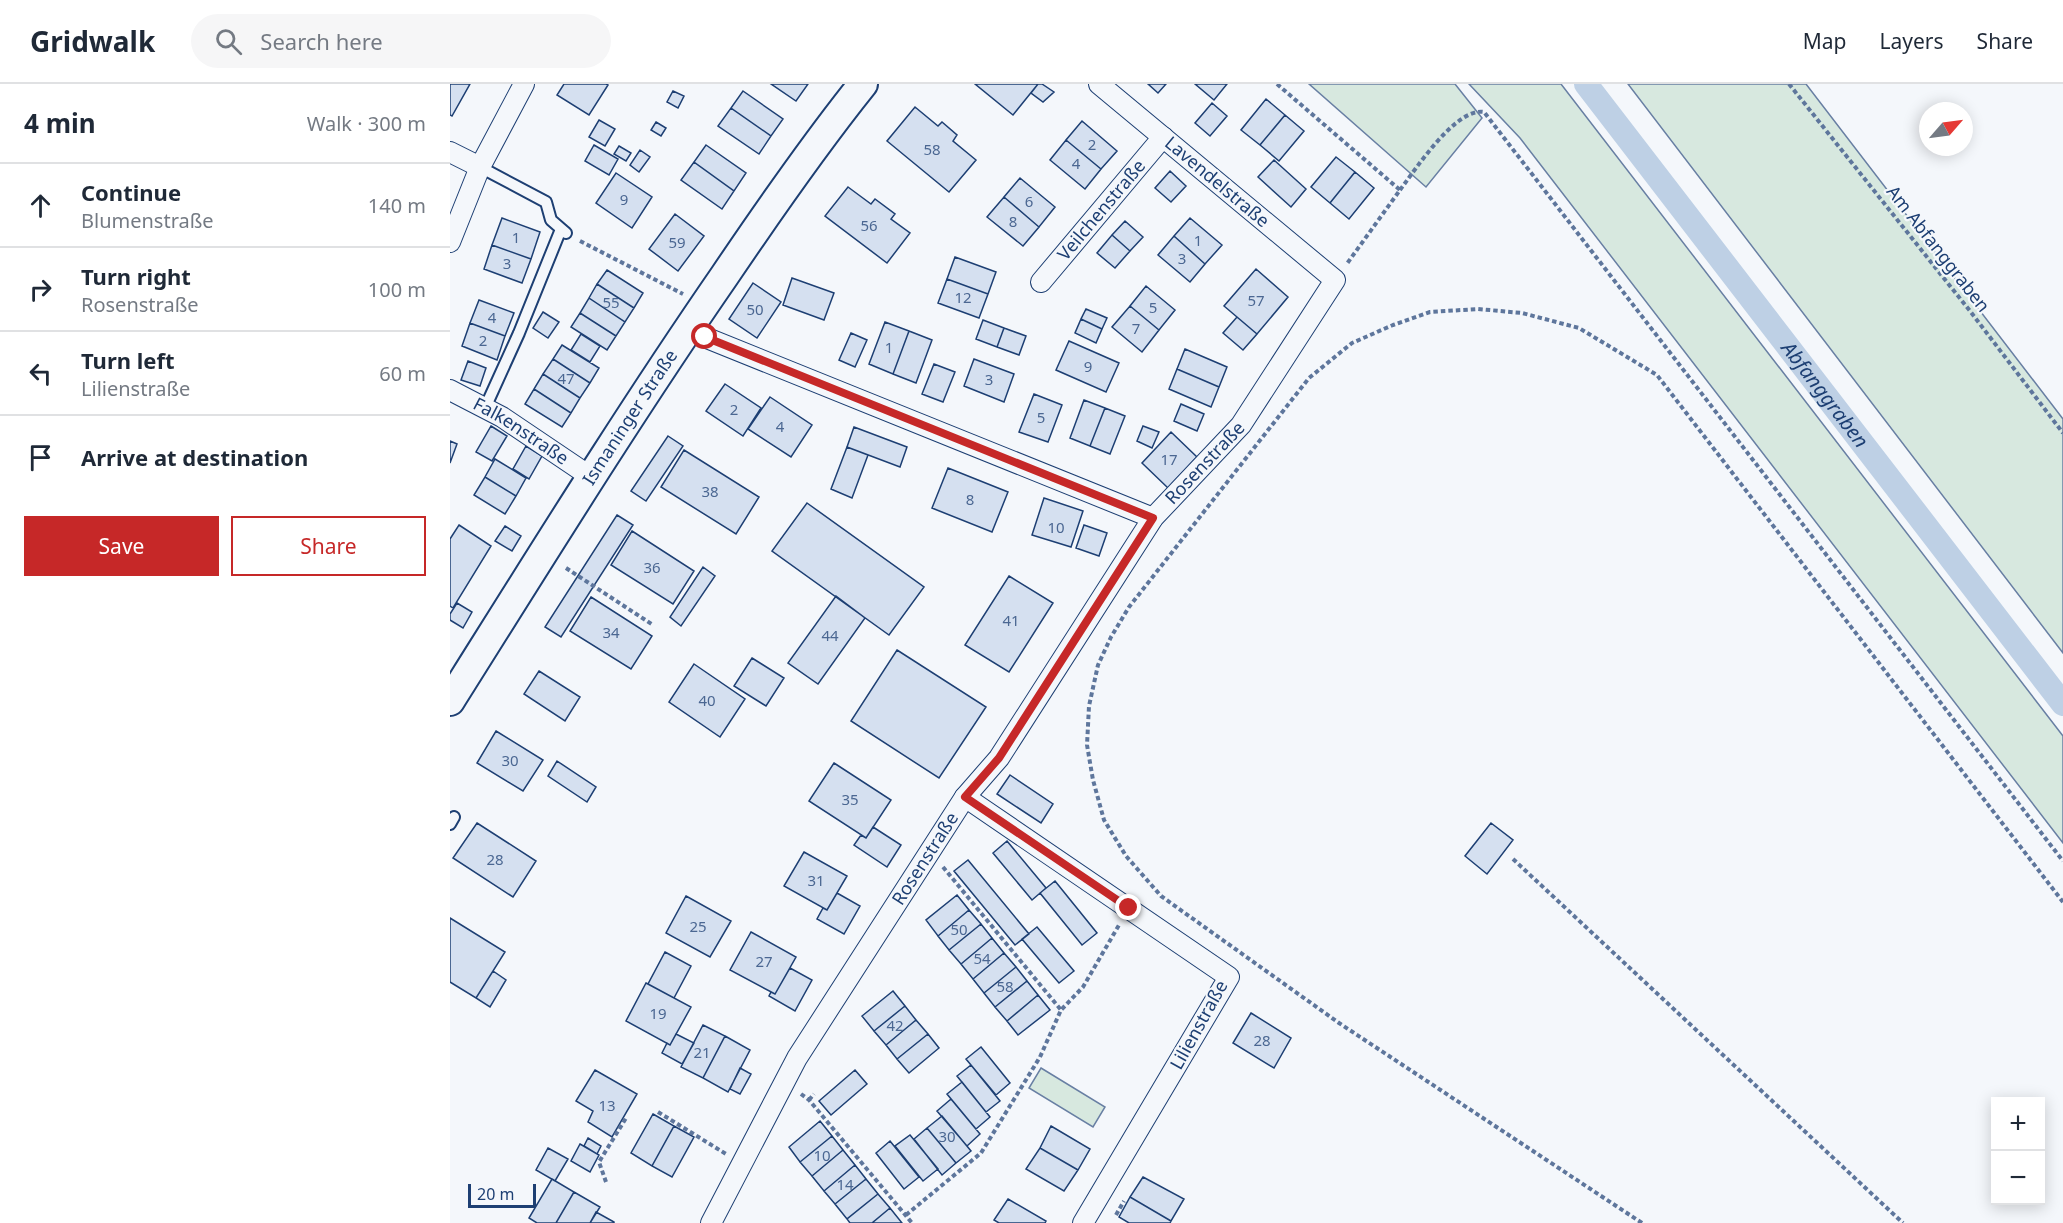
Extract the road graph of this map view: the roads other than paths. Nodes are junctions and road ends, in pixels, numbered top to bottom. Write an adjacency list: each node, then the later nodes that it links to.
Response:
1 (524, 84): 6 (street)
2 (863, 84): 10 (main road, Ismaninger Straße)
3 (1099, 84): 4 (street, Lavendelstraße)
4 (1163, 136): 8 (street, Lavendelstraße); 9 (street, Veilchenstraße)
5 (450, 152): 6 (street)
6 (480, 167): 7 (street); 12 (lane)
7 (450, 242)
8 (1335, 280): 14 (street, Rosenstraße)
9 (1041, 282)
10 (687, 330): 13 (main road, Ismaninger Straße); 14 (street)
11 (450, 390): 12 (street, Falkenstraße)
12 (485, 408): 13 (street, Falkenstraße)
13 (591, 477): 15 (main road, Ismaninger Straße)
14 (1153, 518): 16 (street, Rosenstraße)
15 (450, 701)
16 (965, 797): 17 (street, Rosenstraße); 18 (street, Lilienstraße)
17 (711, 1223)
18 (1083, 1223)

